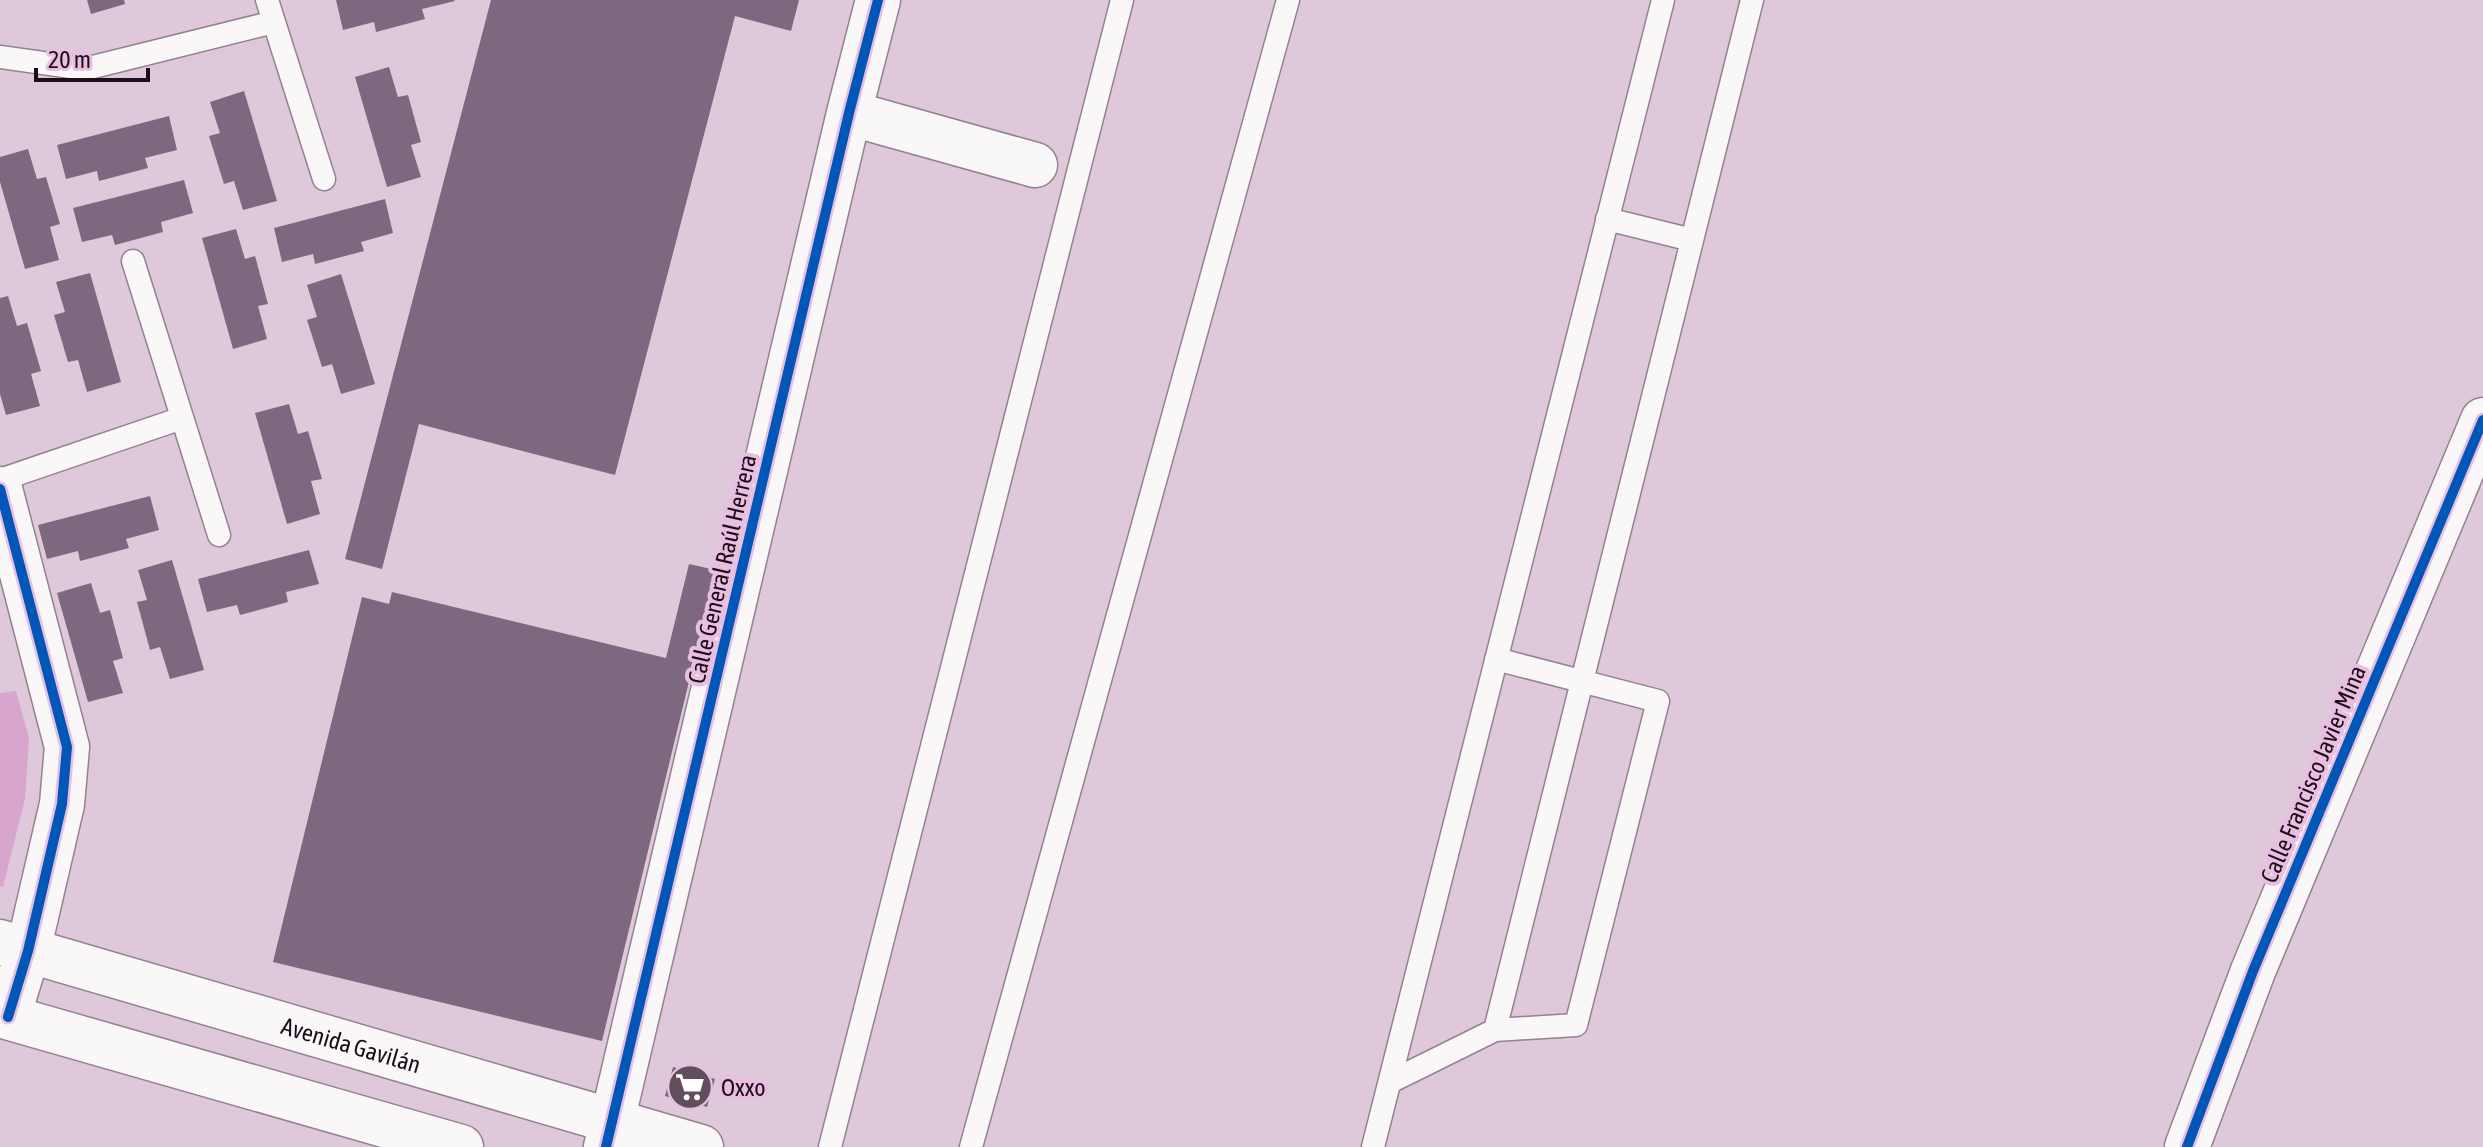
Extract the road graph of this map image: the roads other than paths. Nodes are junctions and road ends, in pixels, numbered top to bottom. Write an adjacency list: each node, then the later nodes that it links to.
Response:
1 (267, 0): 7 (lane)
2 (878, 0): 9 (street, Calle General Raúl Herrera)
3 (1122, 0): 29 (lane)
4 (1288, 0): 30 (lane)
5 (1663, 0): 12 (lane)
6 (1752, 0): 13 (lane)
7 (274, 22): 8 (lane); 11 (lane)
8 (0, 57)
9 (849, 113): 10 (street); 26 (street, Calle General Raúl Herrera)
10 (1035, 165)
11 (324, 179)
12 (1607, 219): 13 (lane); 20 (lane)
13 (1692, 240): 21 (lane)
14 (133, 261): 15 (lane)
15 (182, 418): 17 (lane); 19 (lane)
16 (2483, 420): 32 (street, Calle Francisco Javier Mina)
17 (0, 480)
18 (0, 489): 22 (street)
19 (219, 535)
20 (1496, 659): 21 (lane); 25 (lane)
21 (1582, 682): 24 (lane); 24 (lane)
22 (14, 946): 23 (street); 26 (street, Avenida Gavilán)
23 (4, 1016): 27 (street)
24 (1495, 1030): 25 (lane)
25 (1390, 1082): 31 (lane)
26 (609, 1134): 28 (street, Avenida Gavilán)
27 (461, 1147)
28 (701, 1147)
29 (830, 1147)
30 (971, 1147)
31 (1373, 1147)
32 (2187, 1147)

